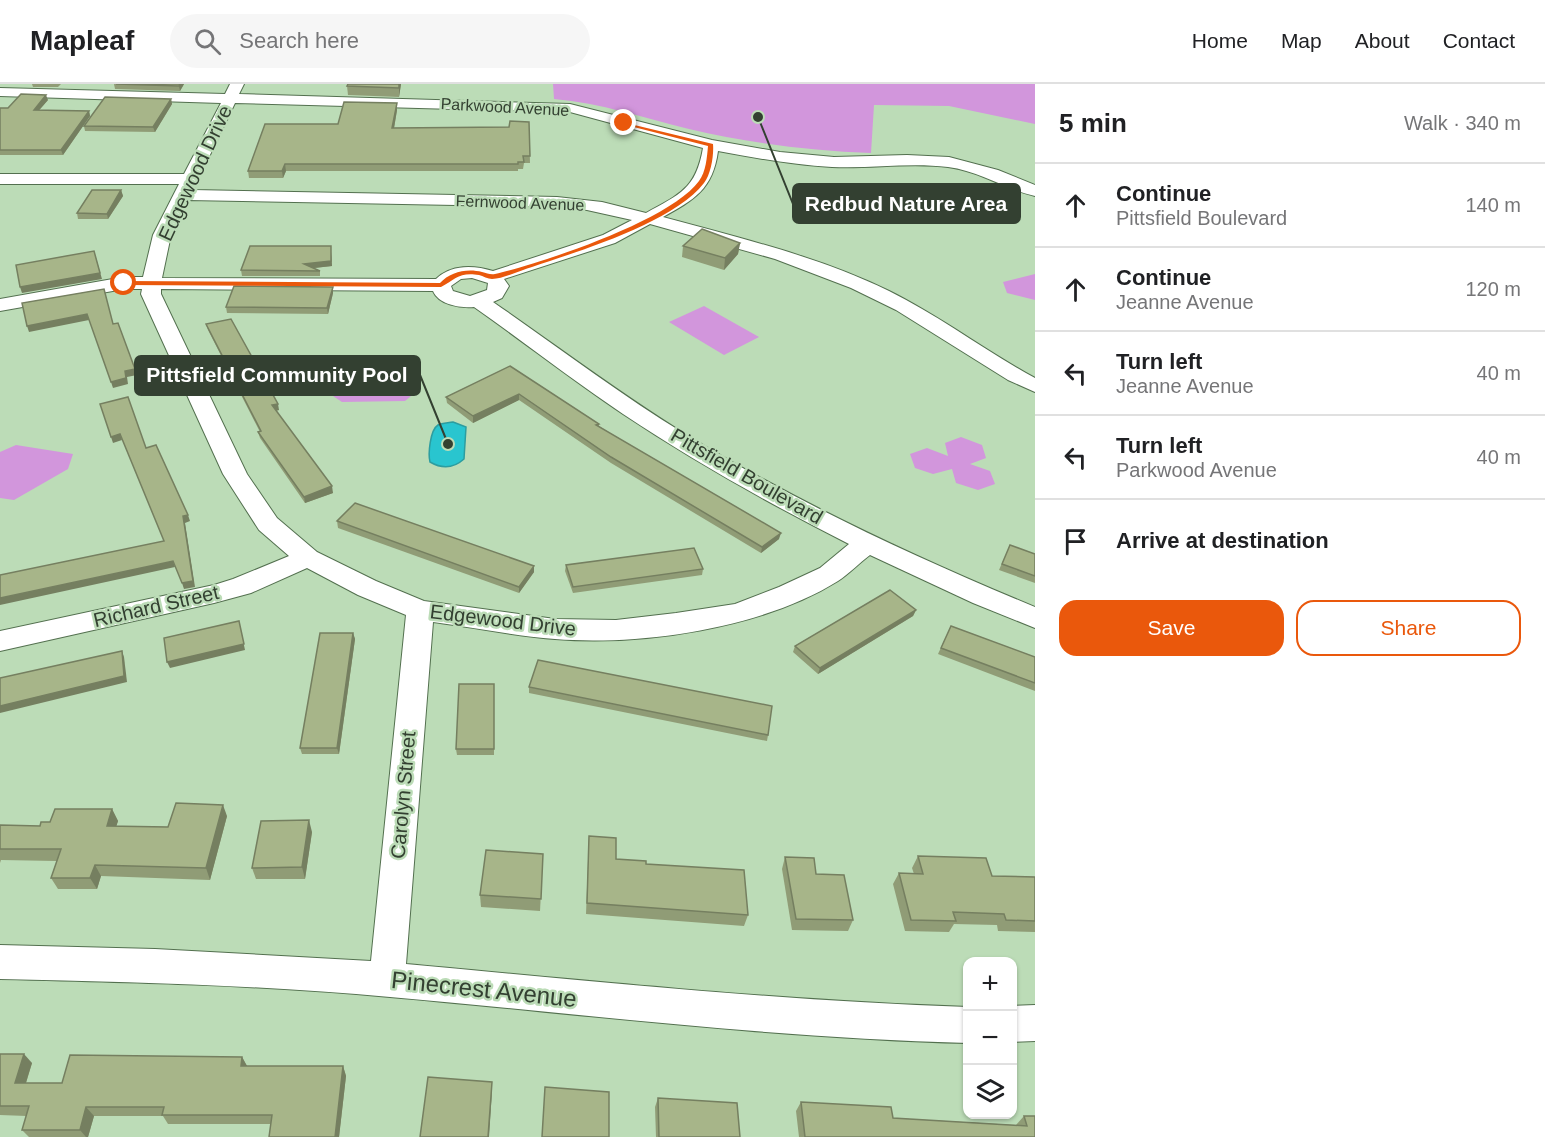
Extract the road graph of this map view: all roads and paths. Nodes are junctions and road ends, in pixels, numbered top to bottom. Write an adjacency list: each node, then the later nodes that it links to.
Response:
1 (237, 84): 4 (street, Edgewood Drive)
2 (443, 86): 5 (street)
3 (0, 92): 4 (street, Parkwood Avenue)
4 (230, 99): 5 (street, Parkwood Avenue); 8 (street, Edgewood Drive)
5 (440, 104): 6 (street, Parkwood Avenue)
6 (711, 145): 9 (street, Parkwood Avenue); 10 (street)
7 (0, 179): 8 (street, Fernwood Avenue)
8 (185, 187): 10 (street, Fernwood Avenue); 12 (street, Edgewood Drive)
9 (1035, 191)
10 (649, 219): 11 (street); 16 (street, Fernwood Avenue)
11 (492, 277): 13 (street); 14 (street)
12 (153, 281): 13 (street); 15 (street); 18 (street, Edgewood Drive)
13 (441, 285): 14 (street, Pittsfield Boulevard)
14 (478, 301): 17 (street, Pittsfield Boulevard)
15 (0, 305)
16 (1035, 386)
17 (868, 543): 19 (street, Edgewood Drive); 20 (street, Pittsfield Boulevard)
18 (308, 558): 19 (street, Edgewood Drive); 21 (street, Richard Street)
19 (420, 610): 23 (street, Carolyn Street)
20 (1035, 618)
21 (0, 641)
22 (0, 962): 23 (street, Pinecrest Avenue)
23 (387, 979): 26 (street, Pinecrest Avenue)
24 (1035, 1023): 25 (street)
25 (1017, 1024)
26 (963, 1025)

